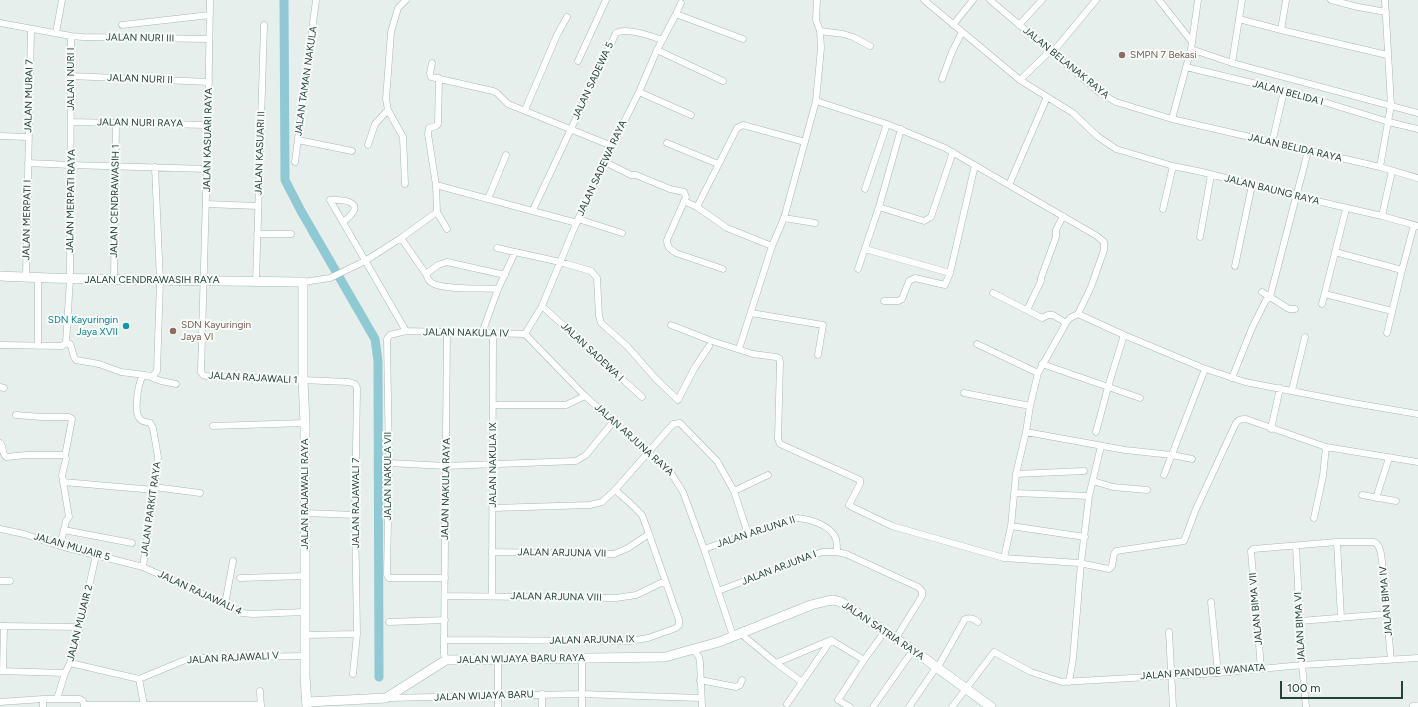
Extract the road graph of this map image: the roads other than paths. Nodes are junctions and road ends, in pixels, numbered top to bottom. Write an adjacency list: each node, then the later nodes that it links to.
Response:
1 (62, 0): 33 (street)
2 (210, 0): 21 (street, JALAN KASUARI RAYA)
3 (316, 0): 73 (street, JALAN TAMAN NAKULA)
4 (406, 0): 58 (street)
5 (606, 0): 43 (street)
6 (817, 0): 31 (street)
7 (924, 0): 28 (street, JALAN BAUNG RAYA)
8 (973, 0): 28 (street)
9 (990, 0): 27 (street, JALAN BELANAK RAYA)
10 (1042, 0): 27 (street)
11 (1096, 0): 41 (street)
12 (1159, 0): 39 (street)
13 (1198, 0): 39 (street)
14 (1242, 0): 23 (street)
15 (1286, 0): 30 (street)
16 (1331, 0): 19 (street)
17 (1385, 0): 19 (street)
18 (681, 3): 20 (street, JALAN SADEWA RAYA)
19 (1386, 12): 42 (street)
20 (676, 14): 36 (street); 37 (street, JALAN SADEWA RAYA)
21 (210, 15): 25 (street); 35 (street, JALAN KASUARI RAYA)
22 (567, 17): 59 (street)
23 (1239, 19): 30 (street); 45 (street)
24 (0, 23): 29 (street, JALAN NURI III)
25 (122, 25)
26 (264, 25): 106 (street, JALAN KASUARI II)
27 (1019, 25): 41 (street, JALAN BELANAK RAYA)
28 (954, 26): 32 (street, JALAN BAUNG RAYA)
29 (30, 29): 33 (street, JALAN NURI III); 72 (street, JALAN MURAI 7)
30 (1282, 30): 42 (street)
31 (820, 31): 38 (street); 56 (street)
32 (962, 32): 49 (street); 50 (street, JALAN BAUNG RAYA)
33 (56, 34): 34 (street, JALAN NURI III)
34 (71, 36): 35 (street, JALAN NURI III); 47 (street, JALAN NURI I)
35 (209, 39): 52 (street, JALAN KASUARI RAYA)
36 (743, 39)
37 (662, 40): 40 (street, JALAN SADEWA RAYA); 68 (street, JALAN SADEWA 5)
38 (870, 46)
39 (1191, 47): 45 (street); 46 (street)
40 (657, 50): 51 (street); 54 (street, JALAN SADEWA RAYA)
41 (1052, 51): 50 (street); 63 (street, JALAN BELANAK RAYA)
42 (1387, 55): 57 (street)
43 (578, 61)
44 (432, 63): 48 (street)
45 (1232, 63): 57 (street)
46 (1187, 66): 53 (street, JALAN BELIDA I); 63 (street)
47 (71, 76): 52 (street, JALAN NURI II); 64 (street, JALAN NURI I)
48 (439, 78): 59 (street); 98 (street)
49 (942, 79)
50 (1020, 80): 55 (street, JALAN BAUNG RAYA)
51 (723, 81)
52 (209, 82): 67 (street, JALAN KASUARI RAYA)
53 (1284, 90): 62 (street, JALAN BELIDA I); 75 (street)
54 (639, 92): 61 (street); 78 (street, JALAN SADEWA RAYA)
55 (1047, 97): 90 (street, JALAN BAUNG RAYA); 99 (street)
56 (816, 101): 66 (street); 74 (street)
57 (1391, 105): 60 (street); 62 (street)
58 (388, 110): 77 (street); 97 (street)
59 (525, 110): 68 (street)
60 (1418, 113)
61 (691, 115)
62 (1389, 117): 70 (street, JALAN BELIDA I); 92 (street)
63 (1172, 119): 75 (street, JALAN BELIDA RAYA)
64 (71, 122): 65 (street, JALAN NURI RAYA); 87 (street, JALAN MERPATI RAYA)
65 (116, 122): 67 (street, JALAN NURI RAYA); 89 (street, JALAN CENDRAWASIH 1)
66 (887, 124): 69 (street); 101 (street)
67 (208, 125): 93 (street, JALAN KASUARI RAYA)
68 (571, 128): 78 (street); 111 (street)
69 (901, 129): 81 (street); 108 (street)
70 (1418, 130)
71 (0, 136): 72 (street)
72 (28, 136): 83 (street, JALAN MURAI 7)
73 (298, 140): 79 (street); 84 (street, JALAN TAMAN NAKULA)
74 (805, 142): 86 (street); 115 (street)
75 (1272, 142): 80 (street, JALAN BELIDA RAYA)
76 (667, 143): 86 (street)
77 (368, 145)
78 (612, 146): 85 (street, JALAN SADEWA RAYA)
79 (352, 151)
80 (1308, 151): 92 (street, JALAN BELIDA RAYA); 102 (street)
81 (953, 152): 88 (street); 108 (street)
82 (506, 155): 103 (street)
83 (28, 162): 87 (street); 141 (street, JALAN MERPATI I)
84 (294, 162)
85 (604, 162): 104 (street); 116 (street, JALAN SADEWA RAYA)
86 (718, 164): 107 (street)
87 (71, 165): 89 (street); 143 (street, JALAN MERPATI RAYA)
88 (976, 165): 99 (street); 137 (street)
89 (115, 166): 91 (street); 144 (street, JALAN CENDRAWASIH 1)
90 (1173, 166): 95 (street, JALAN BAUNG RAYA); 109 (street)
91 (155, 167): 93 (street); 146 (street)
92 (1380, 167): 94 (street, JALAN BELIDA RAYA)
93 (207, 169): 105 (street, JALAN KASUARI RAYA)
94 (1392, 171): 96 (street, JALAN BELIDA RAYA); 114 (street)
95 (1211, 175): 100 (street, JALAN BAUNG RAYA); 124 (street)
96 (1418, 178)
97 (405, 184)
98 (436, 185): 103 (street); 112 (street)
99 (1009, 185): 113 (street)
100 (1252, 185): 102 (street, JALAN BAUNG RAYA); 133 (street)
101 (865, 189)
102 (1295, 196): 110 (street, JALAN BAUNG RAYA); 153 (street)
103 (488, 199): 111 (street)
104 (684, 201): 107 (street); 134 (street)
105 (206, 204): 106 (street); 145 (street, JALAN KASUARI RAYA)
106 (258, 206): 122 (street, JALAN KASUARI II)
107 (697, 207): 126 (street)
108 (879, 207): 128 (street)
109 (1163, 209)
110 (1346, 209): 114 (street, JALAN BAUNG RAYA); 130 (street)
111 (533, 210): 116 (street)
112 (437, 212): 120 (street); 125 (street)
113 (1063, 216): 158 (street); 161 (street)
114 (1382, 216): 119 (street, JALAN BAUNG RAYA)
115 (784, 218): 118 (street); 126 (street)
116 (578, 221): 121 (street); 132 (street, JALAN SADEWA RAYA)
117 (343, 222): 117 (street); 131 (street)
118 (815, 223)
119 (1416, 226): 136 (street)
120 (447, 229)
121 (622, 233)
122 (257, 234): 123 (street); 147 (street, JALAN KASUARI II)
123 (290, 234)
124 (1200, 237)
125 (401, 238): 131 (street); 138 (street)
126 (772, 246): 160 (street)
127 (497, 248): 129 (street)
128 (865, 249): 135 (street); 137 (street)
129 (515, 252): 132 (street); 139 (street)
130 (1335, 252): 136 (street); 152 (street)
131 (365, 261): 148 (street); 164 (street)
132 (560, 262): 156 (street, JALAN SADEWA RAYA); 176 (street)
133 (1235, 266)
134 (723, 269)
135 (858, 269)
136 (1402, 270): 159 (street)
137 (950, 273): 154 (street)
138 (426, 274): 139 (street); 149 (street)
139 (505, 275): 149 (street)
140 (0, 276): 141 (street, JALAN CENDRAWASIH RAYA)
141 (26, 277): 142 (street, JALAN CENDRAWASIH RAYA)
142 (38, 278): 143 (street, JALAN CENDRAWASIH RAYA); 175 (street)
143 (70, 279): 144 (street, JALAN CENDRAWASIH RAYA); 172 (street, JALAN MERPATI RAYA)
144 (114, 280): 146 (street, JALAN CENDRAWASIH RAYA)
145 (203, 280): 146 (street, JALAN CENDRAWASIH RAYA); 147 (street, JALAN CENDRAWASIH RAYA); 184 (street, JALAN RAJAWALI 1)
146 (160, 281): 182 (street)
147 (256, 281): 148 (street, JALAN CENDRAWASIH RAYA)
148 (303, 282): 184 (street, JALAN RAJAWALI RAYA)
149 (498, 289): 167 (street)
150 (1262, 292): 153 (street)
151 (993, 293): 158 (street)
152 (1324, 294): 155 (street); 159 (street)
153 (1270, 297): 157 (street); 183 (street)
154 (884, 300)
155 (1322, 304)
156 (542, 306): 169 (street, JALAN SADEWA RAYA); 191 (street, JALAN SADEWA I)
157 (1295, 309)
158 (1027, 310): 162 (street)
159 (1392, 311): 166 (street)
160 (751, 313): 177 (street); 178 (street)
161 (1078, 314): 162 (street); 170 (street)
162 (1066, 323): 179 (street)
163 (671, 325): 177 (street)
164 (406, 331): 165 (street, JALAN NAKULA IV); 212 (street, JALAN NAKULA VII)
165 (447, 332): 167 (street, JALAN NAKULA IV); 214 (street, JALAN NAKULA RAYA)
166 (1387, 332)
167 (482, 333): 168 (street, JALAN NAKULA IV)
168 (493, 333): 169 (street, JALAN NAKULA IV); 193 (street, JALAN NAKULA IX)
169 (525, 334): 190 (street, JALAN ARJUNA RAYA)
170 (1124, 336): 180 (street); 186 (street)
171 (1305, 337): 188 (street)
172 (66, 343): 175 (street); 182 (street)
173 (977, 344): 181 (street)
174 (0, 345): 175 (street)
175 (38, 346)
176 (709, 346)
177 (739, 349): 249 (street)
178 (818, 355)
179 (1042, 364): 181 (street); 186 (street)
180 (1205, 369): 183 (street); 207 (street)
181 (1038, 373): 194 (street)
182 (145, 375): 185 (street); 221 (street, JALAN PARKIT RAYA)
183 (1232, 378): 187 (street)
184 (303, 380): 198 (street, JALAN RAJAWALI RAYA); 233 (street, JALAN RAJAWALI 7)
185 (176, 384)
186 (1108, 387): 192 (street); 202 (street)
187 (1280, 388): 188 (street); 200 (street)
188 (1292, 390): 195 (street)
189 (964, 393): 194 (street)
190 (585, 396): 193 (street); 197 (street, JALAN ARJUNA RAYA)
191 (642, 397)
192 (1140, 398)
193 (493, 405): 213 (street, JALAN NAKULA IX)
194 (1030, 406): 201 (street)
195 (1418, 414)
196 (16, 415): 208 (street)
197 (613, 422): 206 (street, JALAN ARJUNA RAYA); 213 (street)
198 (305, 423): 199 (street); 232 (street, JALAN RAJAWALI RAYA)
199 (213, 426)
200 (1271, 429): 205 (street); 251 (street)
201 (1026, 432): 204 (street); 216 (street)
202 (1096, 432)
203 (0, 443): 208 (street)
204 (1101, 446): 207 (street); 219 (street)
205 (1326, 447): 209 (street); 234 (street)
206 (648, 454): 222 (street); 224 (street); 245 (street, JALAN ARJUNA RAYA)
207 (1172, 455): 210 (street); 218 (street)
208 (65, 456): 220 (street)
209 (1389, 458): 211 (street); 229 (street)
210 (1192, 459)
211 (1418, 462)
212 (389, 463): 214 (street); 255 (street, JALAN NAKULA VII)
213 (493, 465): 214 (street); 231 (street, JALAN NAKULA IX)
214 (446, 466): 255 (street, JALAN NAKULA RAYA)
215 (1084, 471): 216 (street)
216 (1016, 474): 226 (street)
217 (768, 475): 224 (street)
218 (1164, 475)
219 (1093, 481): 223 (street); 228 (street)
220 (63, 482): 221 (street); 237 (street)
221 (154, 489): 225 (street); 252 (street, JALAN PARKIT RAYA)
222 (615, 490): 231 (street); 238 (street, JALAN ARJUNA IX)
223 (1146, 490)
224 (734, 491): 239 (street)
225 (200, 493)
226 (1015, 493): 228 (street); 235 (street)
227 (1362, 495): 229 (street)
228 (1089, 496): 240 (street)
229 (1376, 498): 230 (street)
230 (1396, 501)
231 (492, 508): 246 (street, JALAN NAKULA IX)
232 (305, 513): 233 (street); 253 (street, JALAN RAJAWALI RAYA)
233 (355, 515): 275 (street, JALAN RAJAWALI 7)
234 (1314, 518)
235 (1011, 526): 240 (street); 249 (street)
236 (0, 529): 243 (street, JALAN MUJAIR 5)
237 (64, 530): 242 (street); 243 (street)
238 (650, 534): 246 (street, JALAN ARJUNA VII); 258 (street, JALAN ARJUNA IX)
239 (748, 534): 245 (street, JALAN ARJUNA II); 247 (street, JALAN ARJUNA II)
240 (1085, 537): 251 (street)
241 (1337, 542): 244 (street); 265 (street, JALAN BIMA IV); 266 (street)
242 (132, 543)
243 (60, 546): 248 (street, JALAN MUJAIR 5)
244 (1296, 546): 268 (street, JALAN BIMA VI); 294 (street, JALAN BIMA VII)
245 (704, 549): 259 (street, JALAN ARJUNA RAYA)
246 (492, 552): 261 (street, JALAN NAKULA IX)
247 (837, 552): 259 (street, JALAN ARJUNA I); 278 (street, JALAN ARJUNA I)
248 (96, 555): 252 (street, JALAN MUJAIR 5); 272 (street, JALAN MUJAIR 2)
249 (1004, 558): 251 (street)
250 (233, 561): 263 (street)
251 (1081, 564): 304 (street)
252 (143, 567): 263 (street, JALAN RAJAWALI 4)
253 (305, 576): 254 (street); 264 (street, JALAN RAJAWALI RAYA)
254 (240, 578)
255 (445, 578): 260 (street, JALAN NAKULA RAYA)
256 (0, 581): 257 (street)
257 (10, 581)
258 (665, 581): 261 (street, JALAN ARJUNA VIII); 280 (street, JALAN ARJUNA IX)
259 (720, 590): 276 (street, JALAN ARJUNA RAYA)
260 (444, 596): 261 (street, JALAN ARJUNA VIII); 267 (street, JALAN NAKULA RAYA)
261 (492, 596)
262 (1211, 602): 297 (street)
263 (226, 604): 264 (street, JALAN RAJAWALI 4)
264 (305, 612): 277 (street, JALAN RAJAWALI RAYA)
265 (1387, 614): 266 (street); 289 (street, JALAN BIMA IV)
266 (1341, 618): 268 (street)
267 (445, 620): 269 (street); 280 (street, JALAN NAKULA RAYA)
268 (1300, 621): 292 (street, JALAN BIMA VI)
269 (389, 622)
270 (978, 622): 293 (street)
271 (2, 626): 272 (street); 295 (street)
272 (80, 627): 290 (street, JALAN MUJAIR 2)
273 (885, 631): 276 (street, JALAN SATRIA RAYA); 278 (street, JALAN SATRIA RAYA); 288 (street)
274 (1169, 632): 299 (street)
275 (357, 634): 277 (street); 298 (street, JALAN RAJAWALI 7)
276 (736, 634): 281 (street, JALAN SATRIA RAYA); 291 (street)
277 (305, 635): 283 (street, JALAN RAJAWALI RAYA)
278 (896, 638): 282 (street, JALAN SATRIA RAYA)
279 (831, 640): 288 (street); 291 (street); 303 (street)
280 (444, 643): 284 (street, JALAN NAKULA RAYA)
281 (695, 649): 285 (street, JALAN WIJAYA BARU RAYA); 300 (street)
282 (913, 650): 293 (street, JALAN SATRIA RAYA); 329 (street)
283 (306, 656): 302 (street, JALAN RAJAWALI V); 319 (street, JALAN RAJAWALI RAYA)
284 (445, 657): 287 (street, JALAN WIJAYA BARU RAYA); 310 (street, JALAN WIJAYA BARU RAYA)
285 (582, 658): 287 (street, JALAN WIJAYA BARU RAYA); 308 (street)
286 (1418, 658): 289 (street, JALAN PANDUDE WANATA)
287 (498, 660): 309 (street)
288 (864, 660): 314 (street)
289 (1391, 660): 292 (street, JALAN PANDUDE WANATA)
290 (70, 663): 296 (street, JALAN MUJAIR 2); 302 (street)
291 (776, 663): 303 (street)
292 (1302, 665): 294 (street, JALAN PANDUDE WANATA); 334 (street, JALAN BIMA VI)
293 (938, 667): 305 (street, JALAN SATRIA RAYA); 330 (street)
294 (1261, 668): 297 (street, JALAN PANDUDE WANATA)
295 (2, 671): 296 (street, JALAN MUJAIR 2)
296 (65, 673): 313 (street)
297 (1218, 673): 299 (street, JALAN PANDUDE WANATA)
298 (354, 674)
299 (1172, 674): 304 (street, JALAN PANDUDE WANATA); 333 (street)
300 (700, 680): 301 (street); 311 (street)
301 (742, 680)
302 (140, 681): 318 (street)
303 (802, 682): 317 (street)
304 (1069, 682): 305 (street, JALAN PANDUDE WANATA)
305 (966, 688): 331 (street); 332 (street, JALAN SATRIA RAYA)
306 (260, 691): 321 (street)
307 (542, 694): 308 (street, JALAN WIJAYA BARU); 309 (street, JALAN WIJAYA BARU); 325 (street)
308 (582, 694): 311 (street, JALAN WIJAYA BARU); 322 (street)
309 (498, 696): 310 (street, JALAN WIJAYA BARU); 324 (street)
310 (386, 698): 316 (street)
311 (700, 698): 326 (street)
312 (43, 699): 313 (street); 315 (street); 323 (street)
313 (57, 699): 320 (street)
314 (838, 700): 327 (street); 328 (street)
315 (0, 703)
316 (356, 703): 319 (street)
317 (787, 704)
318 (144, 705): 320 (street); 321 (street)
319 (307, 705)
320 (84, 706)
321 (261, 706)
322 (582, 706)
323 (43, 707)
324 (498, 707)
325 (542, 707)
326 (702, 707)
327 (834, 707)
328 (850, 707)
329 (873, 707)
330 (909, 707)
331 (952, 707)
332 (991, 707)
333 (1173, 707)
334 (1306, 707)
335 (1414, 707): 336 (street)
336 (1418, 707)

